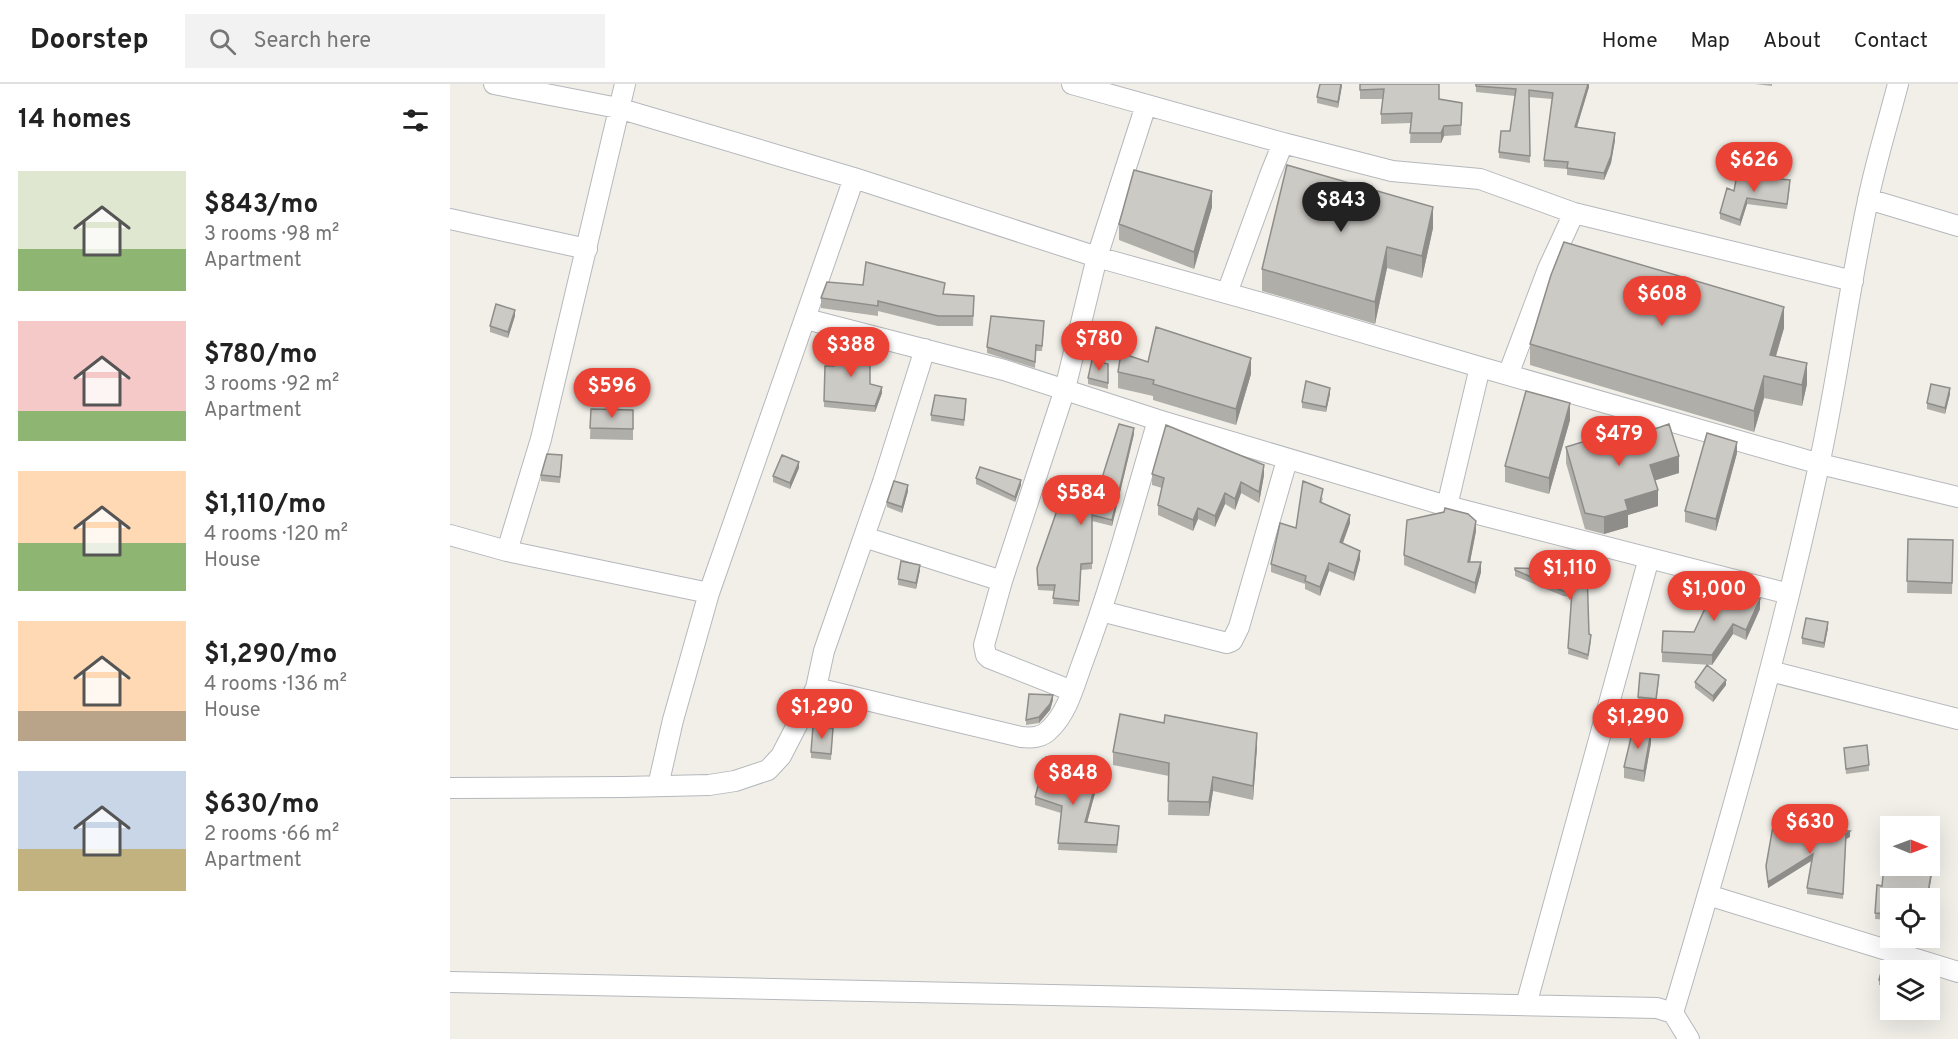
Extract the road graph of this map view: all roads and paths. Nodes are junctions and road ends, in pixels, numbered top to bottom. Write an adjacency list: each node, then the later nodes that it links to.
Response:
1 (494, 84): 6 (street)
2 (626, 84): 6 (street)
3 (1072, 84): 5 (street)
4 (1898, 84): 9 (street)
5 (1146, 105): 7 (street); 14 (street)
6 (618, 108): 8 (street); 13 (street)
7 (1283, 143): 10 (street); 16 (street)
8 (854, 178): 14 (street); 17 (street)
9 (1868, 199): 12 (street); 15 (street)
10 (1574, 213): 15 (street); 20 (street)
11 (450, 219): 13 (street)
12 (1958, 226)
13 (587, 249): 29 (street)
14 (1097, 257): 16 (street); 21 (street)
15 (1853, 281): 24 (street)
16 (1227, 293): 19 (street)
17 (806, 319): 18 (street); 32 (street)
18 (925, 349): 21 (street); 28 (street)
19 (1480, 367): 20 (street); 26 (street)
20 (1508, 375): 24 (street)
21 (1065, 389): 22 (street); 31 (street)
22 (1158, 420): 23 (street); 34 (street)
23 (1287, 460): 26 (street); 34 (street)
24 (1820, 464): 25 (street); 33 (street)
25 (1957, 493)
26 (1447, 506): 30 (street)
27 (450, 535): 29 (street)
28 (864, 537): 31 (street); 36 (street)
29 (507, 551): 32 (street)
30 (1649, 558): 33 (street); 44 (street)
31 (1002, 581): 37 (street)
32 (709, 593): 39 (street)
33 (1789, 594): 35 (street)
34 (1101, 611): 37 (street)
35 (1770, 671): 38 (street); 41 (street)
36 (816, 687): 37 (street); 39 (street)
37 (1072, 691)
38 (1958, 719)
39 (658, 786): 40 (street)
40 (450, 788)
41 (1708, 895): 42 (street); 45 (street)
42 (1958, 972)
43 (450, 982): 44 (street)
44 (1526, 1005): 45 (street)
45 (1673, 1013): 46 (street)
46 (1689, 1039)

